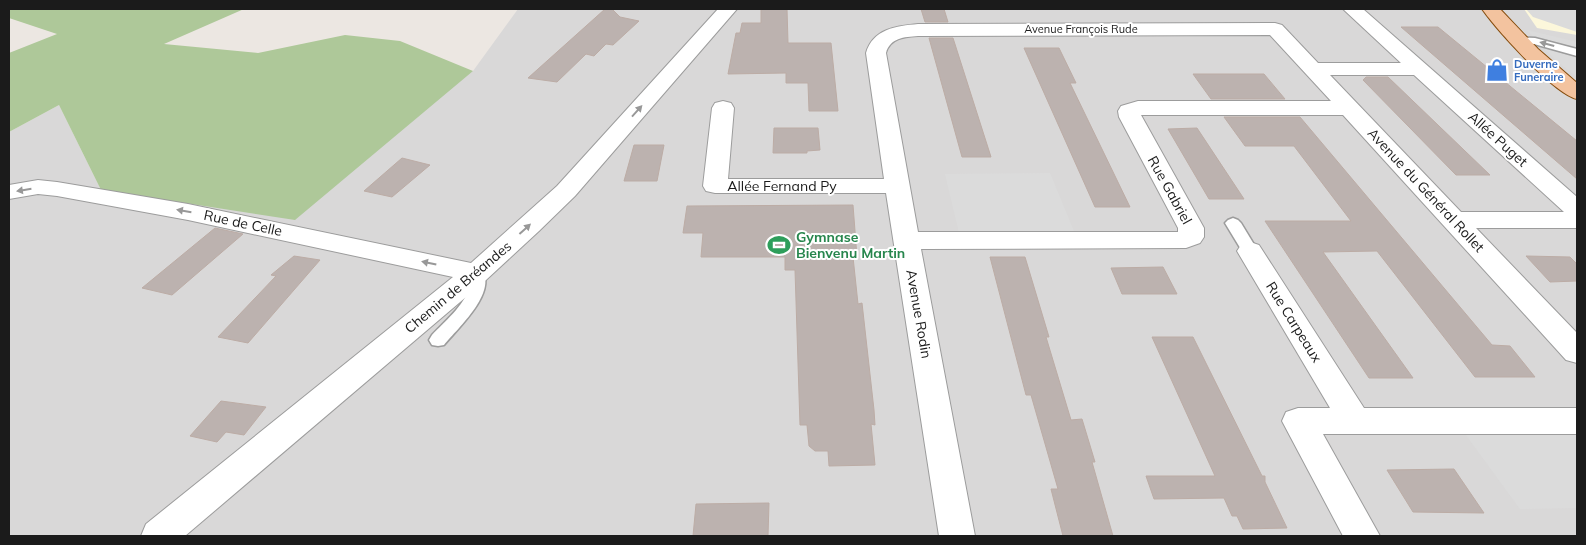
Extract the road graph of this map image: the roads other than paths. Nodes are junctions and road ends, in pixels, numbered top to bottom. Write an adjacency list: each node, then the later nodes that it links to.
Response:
1 (728, 9): 25 (street, Chemin de Bréandes, one-way to 1)
2 (1027, 9): 6 (street)
3 (1199, 9): 7 (street)
4 (1352, 9): 12 (street, Allée Puget)
5 (1491, 9): 10 (main road)
6 (1036, 29): 7 (street, Avenue François Rude); 9 (street, Avenue François Rude)
7 (1215, 29): 8 (street, Avenue François Rude)
8 (1275, 29): 13 (street, Avenue du Général Rollet)
9 (887, 36): 17 (street, Avenue Rodin)
10 (1516, 40): 11 (lane, one-way to 10); 14 (main road)
11 (1577, 53)
12 (1419, 68): 13 (street); 19 (street, Allée Puget)
13 (1312, 69): 16 (street, Avenue du Général Rollet)
14 (1574, 86)
15 (723, 108): 17 (street, Allée Fernand Py)
16 (1348, 108): 20 (street, Avenue du Général Rollet); 23 (street, Rue Gabriel)
17 (897, 186): 23 (street, Avenue Rodin)
18 (9, 192): 25 (street, Rue de Celle, one-way to 18)
19 (1577, 210)
20 (1455, 220): 21 (street); 27 (street, Avenue du Général Rollet)
21 (1577, 220)
22 (1233, 223): 24 (lane, Rue Carpeaux)
23 (906, 241): 31 (street, Avenue Rodin)
24 (1250, 251): 29 (street, Rue Carpeaux)
25 (476, 273): 26 (lane); 30 (street, Chemin de Bréandes)
26 (438, 340)
27 (1577, 352)
28 (1577, 420): 29 (street)
29 (1355, 422): 32 (street)
30 (158, 536)
31 (958, 536)
32 (1362, 536)

